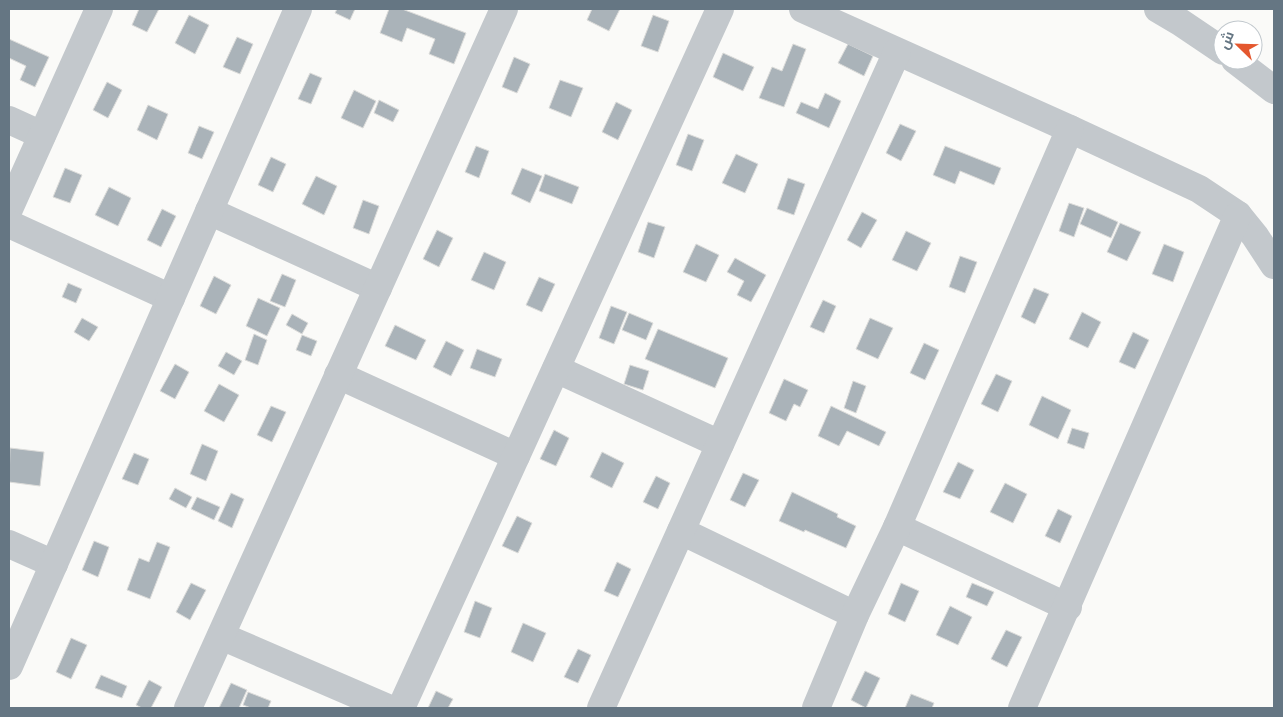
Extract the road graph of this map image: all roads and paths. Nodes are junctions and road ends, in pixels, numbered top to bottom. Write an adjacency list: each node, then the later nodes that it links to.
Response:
1 (99, 9): 13 (street)
2 (298, 9): 15 (street)
3 (504, 9): 19 (street)
4 (720, 9): 21 (street)
5 (803, 9): 8 (street)
6 (1158, 9): 7 (street)
7 (1213, 44)
8 (897, 52): 12 (street); 23 (street)
9 (1247, 70): 10 (street)
10 (1273, 91)
11 (9, 120): 13 (street)
12 (1070, 129): 16 (street); 25 (street)
13 (42, 135): 14 (street)
14 (9, 209)
15 (209, 211): 19 (street); 20 (street)
16 (1238, 215): 18 (street); 29 (street)
17 (9, 224): 20 (street)
18 (1274, 265)
19 (378, 288): 22 (street)
20 (171, 298): 28 (street)
21 (556, 369): 23 (street); 24 (street)
22 (338, 375): 24 (street); 31 (street)
23 (720, 444): 26 (street)
24 (516, 456): 35 (street)
25 (897, 527): 29 (street); 30 (street)
26 (681, 531): 30 (street); 36 (street)
27 (9, 544): 28 (street)
28 (54, 564): 32 (street)
29 (1068, 607): 38 (street)
30 (856, 615): 37 (street)
31 (221, 636): 33 (street); 34 (street)
32 (9, 666)
33 (188, 708)
34 (388, 708)
35 (401, 708)
36 (601, 708)
37 (816, 708)
38 (1022, 708)

